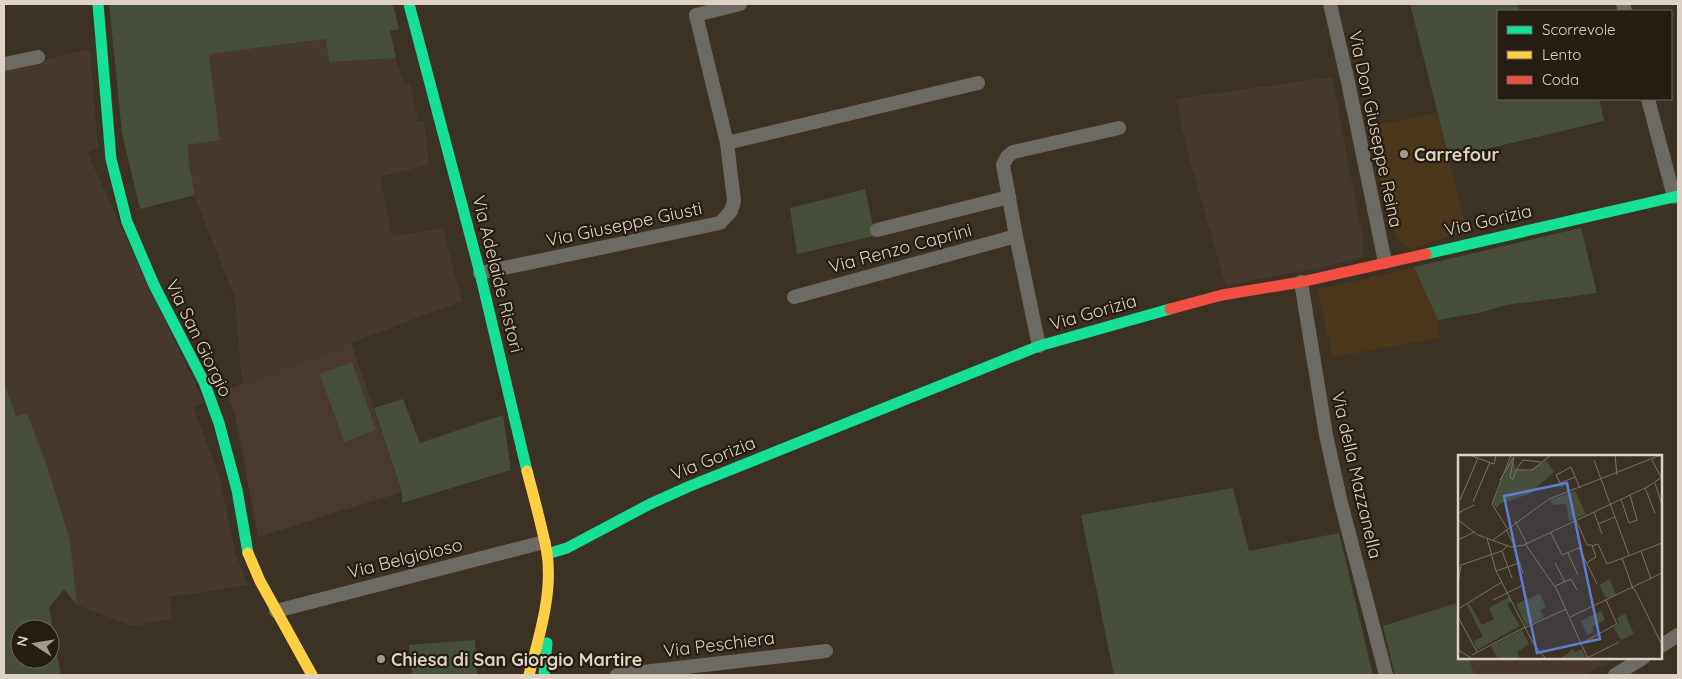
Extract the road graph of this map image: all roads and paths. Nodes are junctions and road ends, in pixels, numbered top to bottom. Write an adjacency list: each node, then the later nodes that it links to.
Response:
1 (98, 4): 23 (street, Via San Giorgio)
2 (409, 4): 17 (street, Via Adelaide Ristori)
3 (740, 4): 5 (street, Via Giuseppe Giusti)
4 (1330, 4): 16 (street, Via Don Giuseppe Reina)
5 (695, 9): 11 (street, Via Giuseppe Giusti)
6 (38, 57): 7 (street)
7 (4, 64)
8 (978, 83): 11 (street)
9 (1648, 100): 12 (street)
10 (1119, 128): 13 (street)
11 (727, 143): 17 (street, Via Giuseppe Giusti)
12 (1676, 196): 16 (street, Via Gorizia)
13 (1009, 197): 14 (street, Via Renzo Caprini); 15 (street)
14 (877, 230)
15 (1016, 236): 19 (street, Via Renzo Caprini); 20 (street)
16 (1385, 262): 18 (street, Via Gorizia)
17 (480, 273): 21 (street, Via Adelaide Ristori)
18 (1300, 282): 20 (street, Via Gorizia); 33 (street, Via della Mazzanella)
19 (794, 297)
20 (1039, 346): 21 (street, Via Gorizia)
21 (546, 548): 22 (street, Via Adelaide Ristori); 23 (street, Via Belgioioso)
22 (547, 592): 30 (street); 31 (street)
23 (276, 611): 29 (street, Via San Giorgio)
24 (1678, 635): 25 (street)
25 (1662, 645)
26 (826, 650): 28 (street, Via Peschiera)
27 (1641, 659): 34 (street)
28 (717, 669): 32 (street, Via Peschiera)
29 (312, 675)
30 (529, 675)
31 (544, 675)
32 (617, 675)
33 (1386, 675)
34 (1615, 675)

